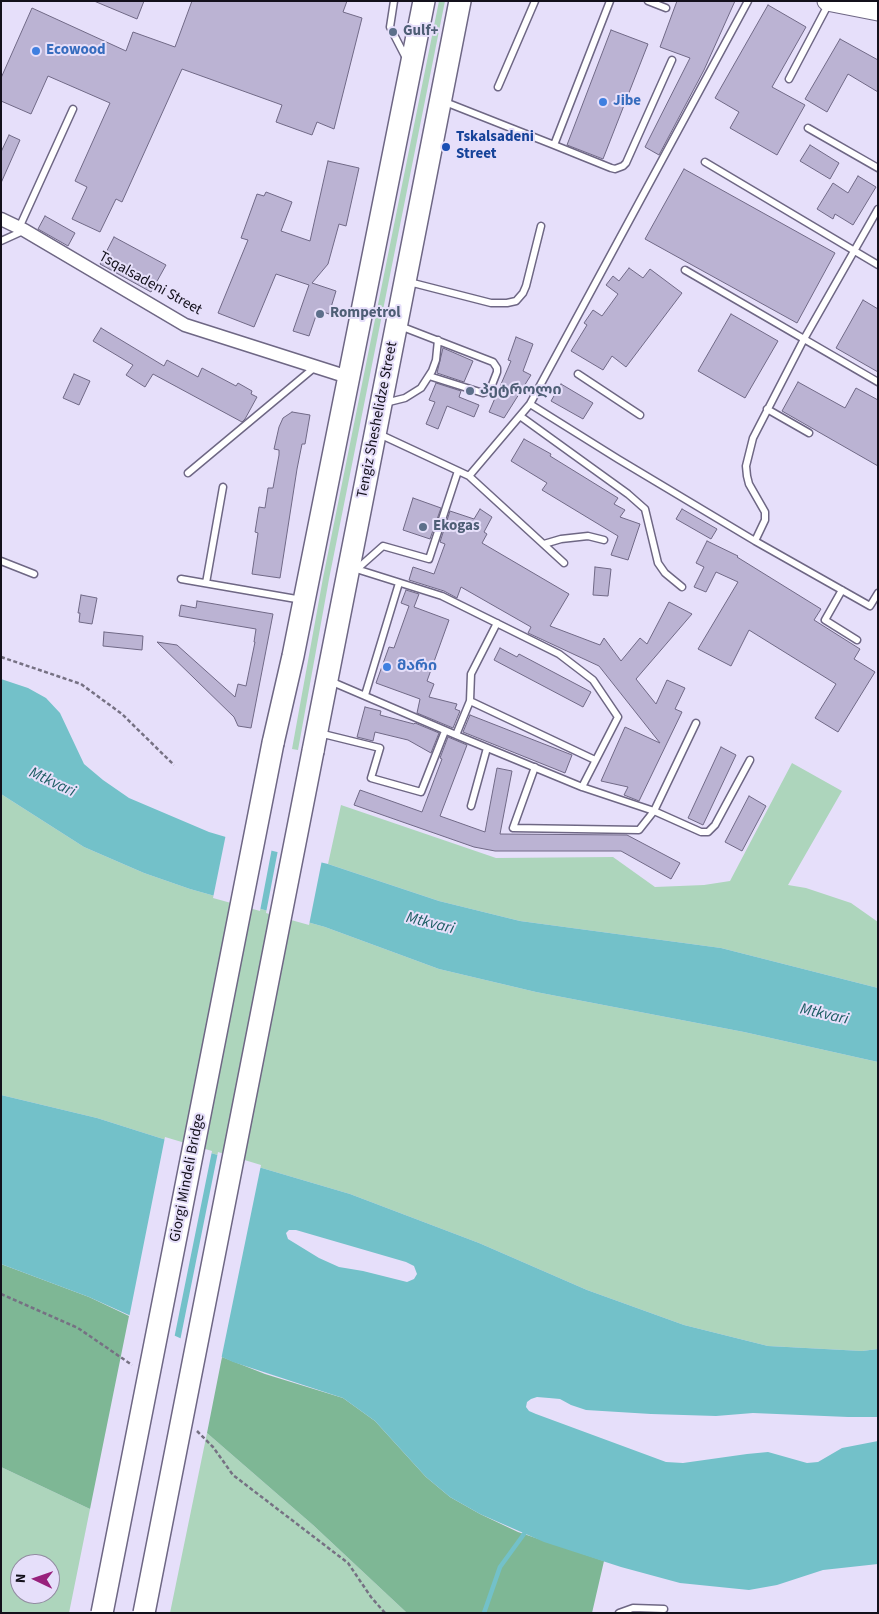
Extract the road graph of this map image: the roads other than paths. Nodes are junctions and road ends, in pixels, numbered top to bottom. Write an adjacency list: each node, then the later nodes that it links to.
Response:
1 (394, 1): 13 (lane)
2 (424, 1): 13 (main road)
3 (460, 1): 16 (main road, Tengiz Sheshelidze Street)
4 (535, 1): 15 (lane)
5 (610, 1): 19 (lane)
6 (648, 1): 10 (lane)
7 (748, 1): 40 (lane)
8 (828, 2): 9 (main road); 14 (lane)
9 (863, 4): 11 (main road)
10 (666, 8)
11 (878, 11)
12 (672, 60): 19 (lane)
13 (411, 66): 37 (main road)
14 (790, 79)
15 (498, 87)
16 (441, 100): 19 (lane); 30 (main road, Tengiz Sheshelidze Street)
17 (72, 109): 25 (lane)
18 (808, 128): 21 (lane)
19 (554, 145)
20 (705, 162): 27 (lane)
21 (878, 168)
22 (878, 209): 27 (lane)
23 (1, 219): 25 (street, Tsqalsadeni Street)
24 (541, 226): 30 (lane)
25 (21, 229): 26 (lane); 34 (street, Tsqalsadeni Street)
26 (1, 241)
27 (854, 251): 28 (lane); 32 (lane)
28 (878, 265)
29 (685, 270): 32 (lane)
30 (406, 282): 31 (main road, Tengiz Sheshelidze Street)
31 (397, 325): 33 (lane); 39 (main road, Tengiz Sheshelidze Street)
32 (804, 339): 38 (lane); 41 (lane)
33 (438, 340): 36 (lane); 36 (lane)
34 (314, 367): 37 (street, Tsqalsadeni Street); 47 (lane)
35 (578, 374): 42 (lane)
36 (429, 376): 39 (lane)
37 (348, 377): 63 (main road)
38 (878, 382)
39 (381, 404): 44 (main road, Tengiz Sheshelidze Street)
40 (530, 404): 43 (lane); 51 (lane)
41 (767, 409): 45 (lane); 51 (lane)
42 (640, 415)
43 (520, 416): 48 (lane); 60 (lane)
44 (376, 432): 46 (lane); 55 (main road, Tengiz Sheshelidze Street)
45 (809, 433)
46 (458, 471): 48 (lane); 55 (lane)
47 (188, 473)
48 (469, 476): 52 (lane)
49 (223, 487): 58 (lane)
50 (604, 540): 52 (lane)
51 (755, 541): 61 (lane)
52 (544, 544): 54 (lane)
53 (1, 560): 56 (lane)
54 (564, 563)
55 (352, 568): 59 (lane); 66 (main road, Tengiz Sheshelidze Street)
56 (34, 574)
57 (181, 579): 58 (lane)
58 (206, 583): 63 (lane)
59 (399, 583): 64 (lane); 67 (lane)
60 (682, 587)
61 (842, 590): 62 (lane); 65 (lane)
62 (878, 593)
63 (304, 600): 81 (main road, Giorgi Mindeli Bridge, bridge)
64 (497, 623): 68 (lane); 74 (lane)
65 (856, 640)
66 (327, 680): 67 (lane); 72 (main road, Tengiz Sheshelidze Street)
67 (365, 695): 70 (lane)
68 (470, 702): 71 (lane); 74 (lane)
69 (696, 723): 79 (lane)
70 (446, 731): 71 (lane); 72 (lane)
71 (456, 735): 73 (lane)
72 (315, 742): 82 (main road, bridge)
73 (487, 748): 76 (lane); 78 (lane)
74 (595, 760): 77 (lane)
75 (750, 760): 79 (lane)
76 (535, 767): 77 (lane); 79 (lane)
77 (582, 787): 79 (lane)
78 (470, 806)
79 (654, 811)
80 (664, 1609): 83 (lane)
81 (102, 1613)
82 (144, 1613)
83 (619, 1613)

